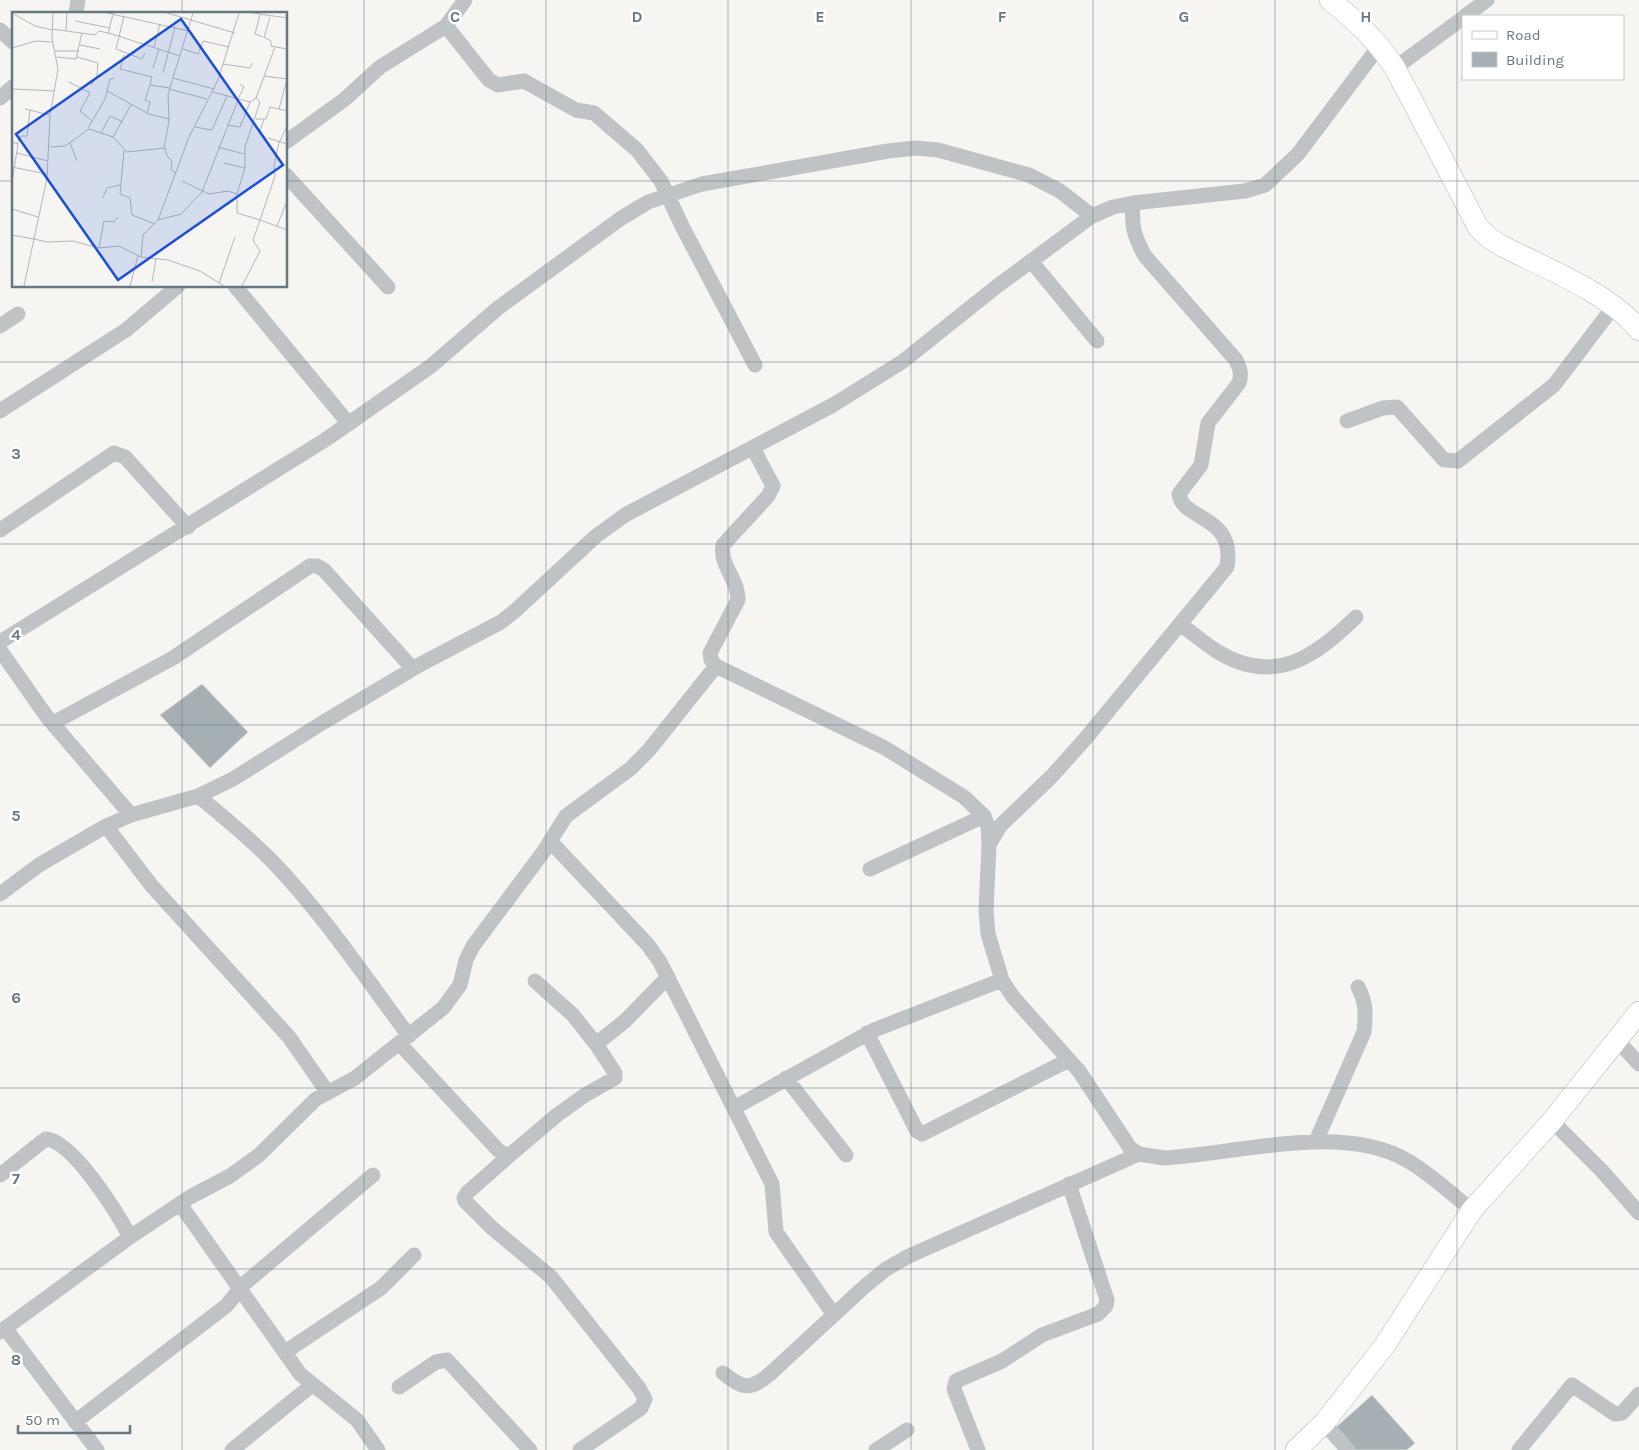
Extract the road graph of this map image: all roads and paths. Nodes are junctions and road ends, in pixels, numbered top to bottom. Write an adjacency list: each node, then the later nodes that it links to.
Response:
1 (465, 0): 6 (street)
2 (1330, 0): 9 (street)
3 (1487, 0): 4 (street)
4 (1467, 15)
5 (1462, 18): 10 (street)
6 (446, 26): 13 (street); 15 (street)
7 (0, 30): 8 (street)
8 (12, 41)
9 (1380, 45): 10 (street); 16 (street)
10 (1395, 68): 22 (street)
11 (12, 88): 12 (street)
12 (0, 98)
13 (288, 141)
14 (288, 177): 19 (street)
15 (668, 194): 17 (street); 27 (street); 30 (street)
16 (1133, 202): 17 (street); 35 (street)
17 (1092, 216): 18 (street)
18 (1031, 261): 26 (street); 31 (street)
19 (388, 287)
20 (176, 288): 28 (street)
21 (237, 288): 30 (street)
22 (1614, 306): 25 (street); 29 (street)
23 (18, 314): 24 (street)
24 (0, 326)
25 (1639, 330)
26 (1097, 341)
27 (755, 365)
28 (0, 411)
29 (1346, 421)
30 (349, 424): 32 (street)
31 (753, 448): 38 (street); 39 (street)
32 (188, 527): 33 (street); 36 (street)
33 (0, 530)
34 (1356, 617): 35 (street)
35 (1181, 624): 46 (street)
36 (0, 642)
37 (0, 650): 40 (street)
38 (716, 666): 43 (street); 45 (street)
39 (413, 669): 40 (street); 41 (street)
40 (53, 724): 42 (street)
41 (198, 796): 42 (street); 55 (street)
42 (131, 815): 44 (street)
43 (984, 816): 46 (street); 47 (street)
44 (106, 826): 48 (street); 61 (street)
45 (550, 841): 49 (street); 55 (street)
46 (989, 845): 51 (street)
47 (870, 870)
48 (0, 894)
49 (668, 977): 57 (street); 62 (street)
50 (535, 980): 57 (street)
51 (1002, 980): 54 (street); 58 (street)
52 (1358, 987): 64 (street)
53 (1639, 1012): 56 (street)
54 (867, 1033): 58 (street); 60 (street)
55 (404, 1039): 61 (street); 65 (street)
56 (1616, 1040): 59 (street); 63 (street)
57 (596, 1044): 65 (street)
58 (1069, 1060): 66 (street)
59 (1639, 1064)
60 (786, 1078): 62 (street); 67 (street)
61 (328, 1093): 71 (street)
62 (734, 1108): 77 (street)
63 (1552, 1121): 72 (street); 73 (street)
64 (1316, 1142): 66 (street); 72 (street)
65 (512, 1154): 91 (street)
66 (1139, 1154): 70 (street)
67 (846, 1155)
68 (0, 1175): 74 (street)
69 (373, 1175): 76 (street)
70 (1069, 1184): 77 (street); 93 (street)
71 (180, 1204): 74 (street); 76 (street)
72 (1472, 1210): 85 (street)
73 (1639, 1213)
74 (130, 1237): 78 (street)
75 (414, 1255): 79 (street)
76 (240, 1288): 79 (street); 84 (street)
77 (834, 1315): 80 (street)
78 (2, 1330): 84 (street)
79 (285, 1352): 81 (street)
80 (723, 1373)
81 (312, 1385): 88 (street); 89 (street)
82 (399, 1387): 90 (street)
83 (1639, 1394): 96 (street)
84 (75, 1422): 87 (street)
85 (1324, 1423): 94 (street); 95 (street)
86 (907, 1430): 92 (street)
87 (97, 1450)
88 (232, 1450)
89 (378, 1450)
90 (530, 1450)
91 (580, 1450)
92 (876, 1450)
93 (978, 1450)
94 (1296, 1450)
95 (1348, 1450)
96 (1519, 1450)

